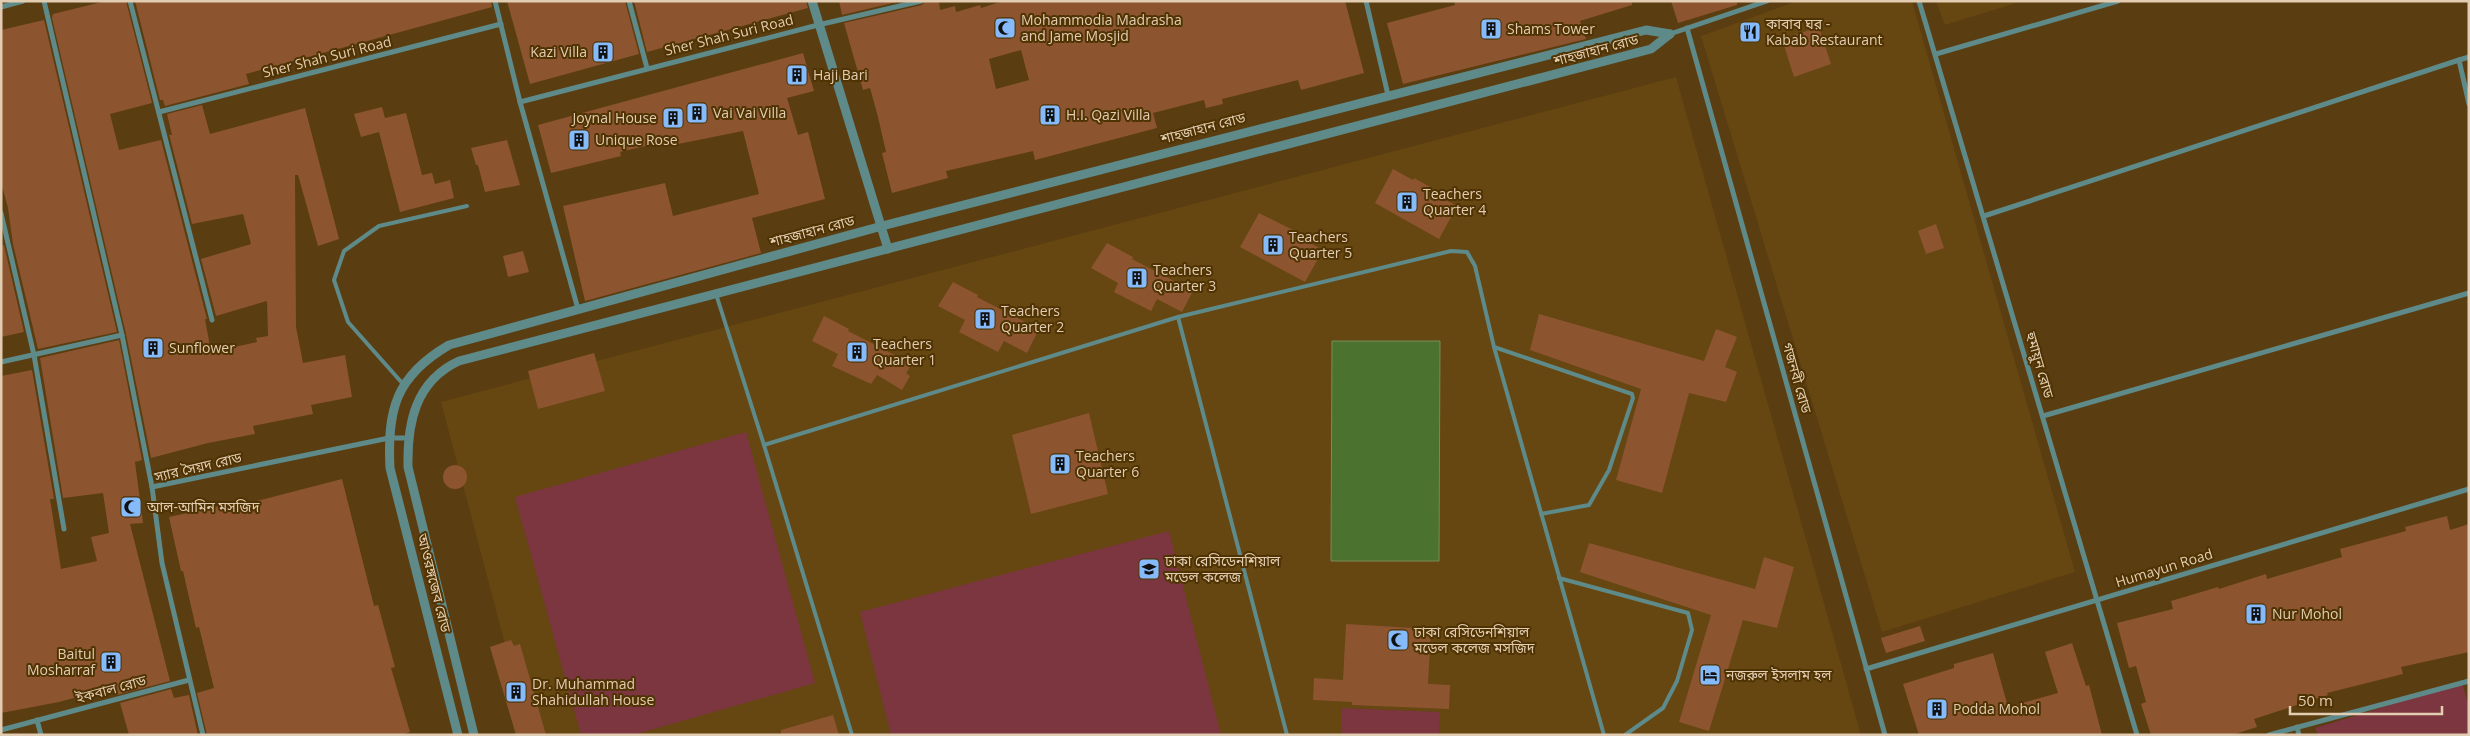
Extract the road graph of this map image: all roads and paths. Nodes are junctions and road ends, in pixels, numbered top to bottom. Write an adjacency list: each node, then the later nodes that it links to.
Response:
1 (23, 1): 12 (street)
2 (44, 1): 35 (street)
3 (130, 1): 24 (street)
4 (495, 1): 13 (street)
5 (629, 1): 20 (street)
6 (812, 1): 14 (street)
7 (921, 1): 14 (street, Sher Shah Suri Road)
8 (1366, 1): 21 (street)
9 (1767, 1): 15 (street)
10 (1919, 1): 17 (street, হুমায়ুন রোড)
11 (2118, 1): 17 (street)
12 (2, 5)
13 (501, 24): 22 (street); 24 (street, Sher Shah Suri Road)
14 (818, 25): 20 (street, Sher Shah Suri Road); 28 (street)
15 (1687, 28): 16 (street); 50 (street, গজনবী রোড)
16 (1670, 34): 21 (street, শাহজাহান রোড); 29 (street, শাহজাহান রোড)
17 (1936, 54): 27 (street, হুমায়ুন রোড)
18 (2469, 57): 19 (street)
19 (2459, 60): 23 (street); 27 (street)
20 (647, 68): 22 (street, Sher Shah Suri Road)
21 (1388, 94): 28 (street, শাহজাহান রোড)
22 (520, 102): 32 (street)
23 (2469, 104)
24 (159, 112): 34 (street)
25 (467, 206): 39 (lane)
26 (1, 214): 37 (street)
27 (1984, 216): 40 (street, হুমায়ুন রোড)
28 (882, 226): 29 (street); 32 (street, শাহজাহান রোড)
29 (888, 249): 31 (street, শাহজাহান রোড)
30 (2469, 293): 40 (street)
31 (716, 294): 42 (street, শাহজাহান রোড); 43 (lane)
32 (578, 309): 39 (street, শাহজাহান রোড)
33 (1178, 317): 36 (lane); 43 (lane); 61 (lane)
34 (212, 320)
35 (122, 335): 37 (street); 44 (street)
36 (1494, 347): 46 (lane); 46 (lane)
37 (34, 355): 38 (street); 47 (street)
38 (1, 362)
39 (403, 384): 41 (street, শাহজাহান রোড)
40 (2043, 416): 49 (street, হুমায়ুন রোড)
41 (389, 438): 42 (street, স্যার সৈয়দ রোড); 44 (street, স্যার সৈয়দ রোড); 58 (street, আওরঙ্গজেব রোড)
42 (407, 438): 59 (street, আওরঙ্গজেব রোড)
43 (764, 444): 60 (lane)
44 (152, 487): 51 (street, স্যার সৈয়দ রোড)
45 (2469, 490): 49 (street, Humayun Road)
46 (1541, 514): 48 (lane)
47 (64, 529)
48 (1559, 578): 62 (lane); 63 (lane)
49 (2098, 600): 50 (street, Humayun Road); 65 (street, হুমায়ুন রোড)
50 (1866, 668): 64 (street, গজনবী রোড)
51 (189, 680): 53 (street, ইকবাল রোড); 57 (street, স্যার সৈয়দ রোড)
52 (2469, 681): 54 (street)
53 (38, 720): 55 (street, ইকবাল রোড); 56 (street)
54 (2297, 727): 66 (street); 67 (street)
55 (1, 730)
56 (42, 735)
57 (203, 735)
58 (458, 735)
59 (474, 735)
60 (852, 735)
61 (1287, 735)
62 (1604, 735)
63 (1625, 735)
64 (1885, 735)
65 (2137, 735)
66 (2270, 735)
67 (2299, 735)

